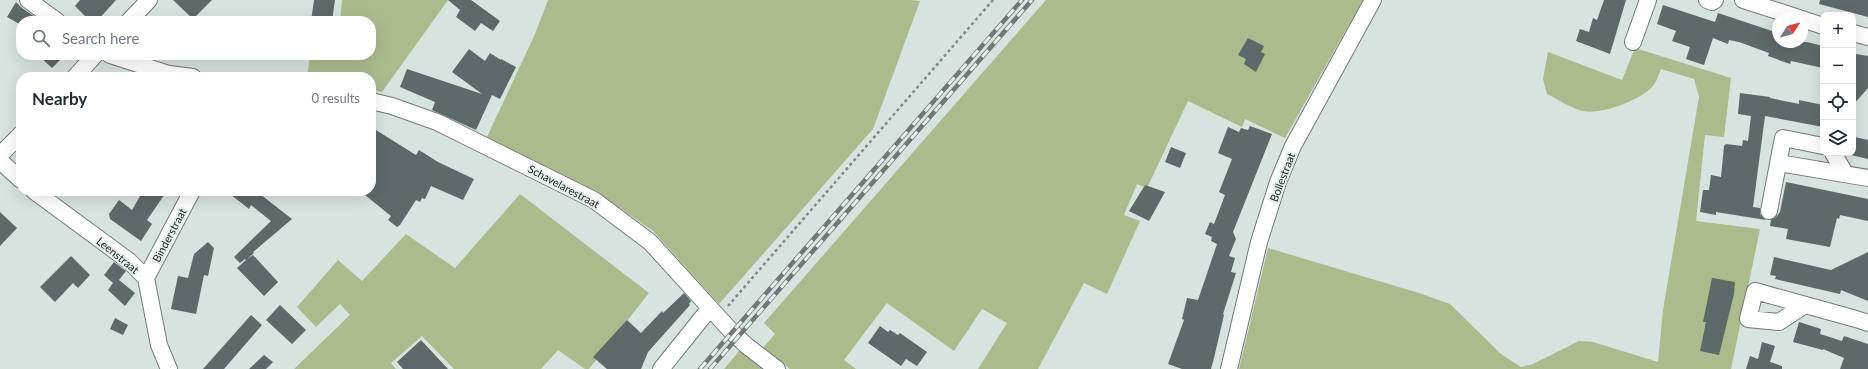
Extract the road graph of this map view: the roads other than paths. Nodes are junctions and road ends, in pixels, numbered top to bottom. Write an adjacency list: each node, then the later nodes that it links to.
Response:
1 (28, 0): 9 (street)
2 (149, 0): 10 (street)
3 (1373, 0): 40 (street, Bollestraat)
4 (1648, 0): 15 (street)
5 (1707, 0): 6 (street)
6 (1715, 0)
7 (1743, 0): 8 (street)
8 (1780, 12)
9 (50, 16)
10 (133, 16)
11 (1808, 21): 12 (street)
12 (1820, 25)
13 (1856, 34): 14 (street)
14 (1868, 37)
15 (1633, 42)
16 (90, 60): 18 (street)
17 (126, 60): 19 (street)
18 (80, 72)
19 (163, 72)
20 (376, 102): 35 (street, Schavelarestraat)
21 (16, 139): 23 (street)
22 (1820, 145): 26 (street)
23 (0, 155)
24 (1835, 156): 27 (street)
25 (0, 161): 28 (street)
26 (1779, 163): 27 (street); 32 (street)
27 (1844, 174): 29 (street)
28 (16, 175)
29 (1868, 178)
30 (41, 196): 33 (street, Leenstraat)
31 (189, 196): 33 (street, Binderstraat)
32 (1769, 211)
33 (146, 278): 37 (street, Leenstraat)
34 (1805, 305): 36 (street)
35 (713, 312): 38 (street); 39 (street, Schavelarestraat)
36 (1868, 323)
37 (169, 369)
38 (661, 369)
39 (777, 369)
40 (1229, 369)

